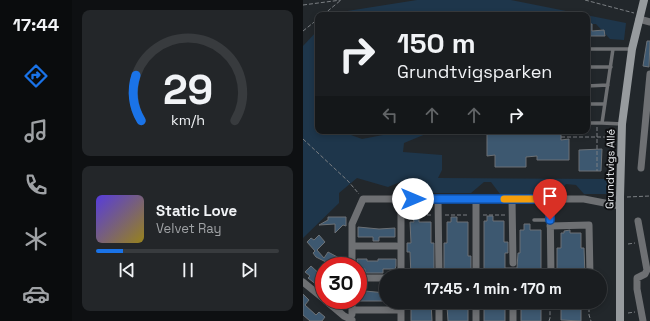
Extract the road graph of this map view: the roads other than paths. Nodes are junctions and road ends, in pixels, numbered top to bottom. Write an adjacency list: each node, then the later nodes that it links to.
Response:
1 (644, 0): 2 (street, Grundtvigs Allé)
2 (639, 17): 3 (street); 6 (street, Grundtvigs Allé)
3 (650, 22)
4 (590, 49): 5 (lane)
5 (613, 49): 6 (lane); 8 (lane)
6 (632, 49): 16 (street, Grundtvigs Allé)
7 (590, 67): 8 (lane)
8 (611, 67): 10 (lane)
9 (650, 74): 17 (street)
10 (608, 85): 11 (lane); 13 (lane)
11 (590, 86)
12 (590, 104): 13 (lane)
13 (605, 104): 15 (lane)
14 (590, 123): 15 (lane)
15 (602, 123): 16 (lane)
16 (622, 124): 23 (street, Grundtvigs Allé)
17 (641, 168)
18 (401, 199): 19 (street); 27 (street); 31 (street)
19 (438, 199): 20 (street); 32 (street)
20 (476, 199): 21 (street); 33 (street)
21 (512, 199): 22 (street); 30 (street)
22 (550, 199): 23 (street); 26 (street)
23 (620, 206): 47 (street, Grundtvigs Allé)
24 (534, 220): 26 (lane)
25 (638, 221): 53 (street)
26 (550, 223): 34 (street); 35 (street)
27 (353, 246): 28 (street); 29 (street)
28 (396, 246)
29 (353, 257)
30 (513, 263)
31 (401, 269)
32 (439, 269)
33 (476, 269)
34 (551, 269)
35 (590, 269)
36 (367, 278): 37 (street)
37 (379, 278)
38 (303, 282): 39 (street)
39 (315, 292)
40 (335, 309): 48 (street)
41 (401, 309): 49 (street)
42 (439, 309): 50 (street)
43 (476, 309): 51 (street)
44 (513, 309): 52 (street)
45 (352, 310): 46 (street); 48 (street)
46 (396, 310)
47 (621, 318)
48 (352, 321)
49 (401, 321)
50 (439, 321)
51 (476, 321)
52 (513, 321)
53 (643, 321)

